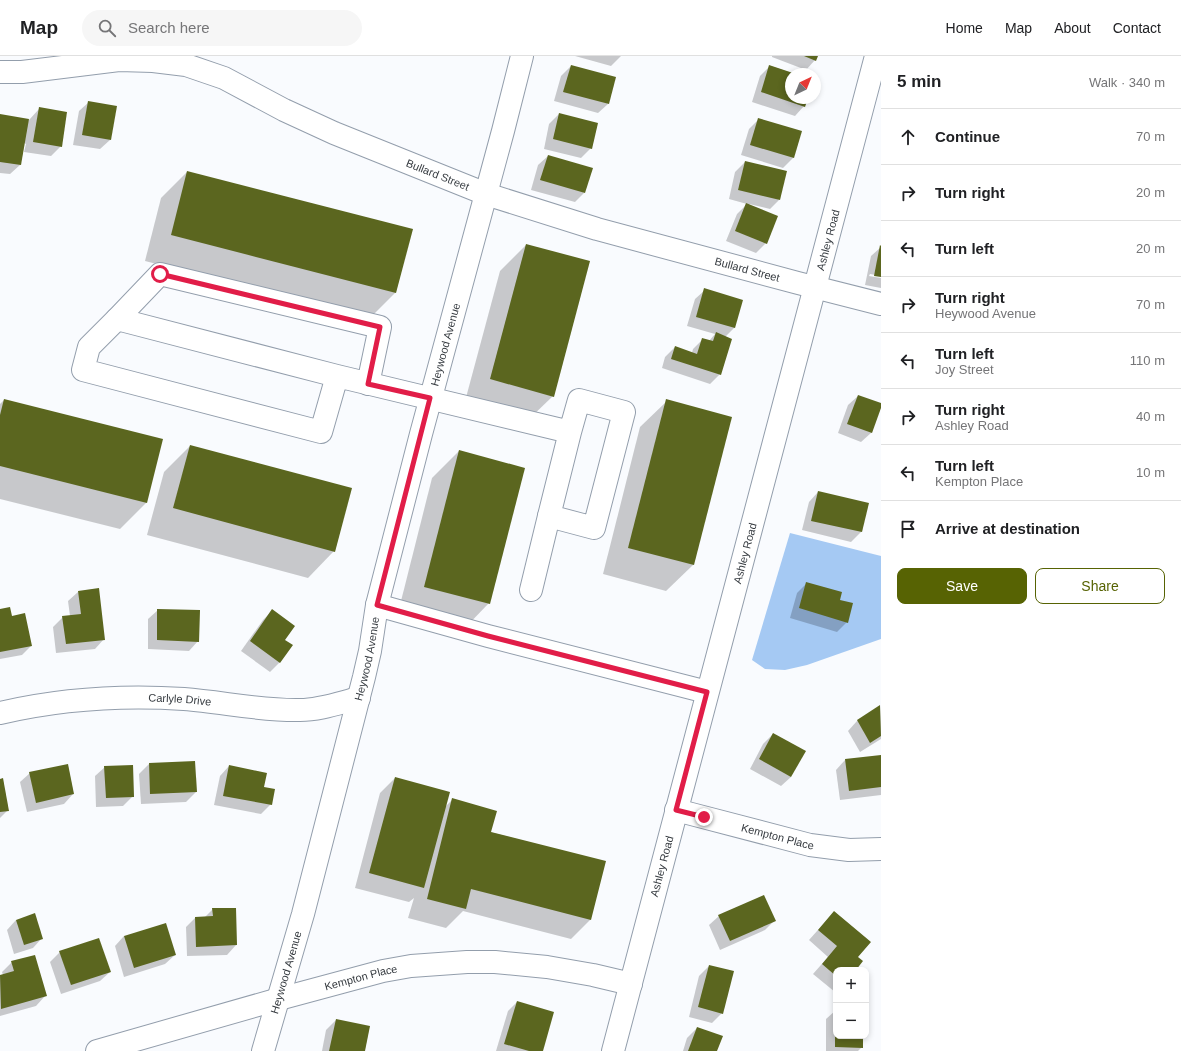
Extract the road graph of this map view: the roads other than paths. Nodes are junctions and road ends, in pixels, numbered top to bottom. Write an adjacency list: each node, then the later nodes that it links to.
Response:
1 (522, 56): 4 (street, Heywood Avenue)
2 (876, 56): 5 (street, Ashley Road)
3 (0, 72): 4 (street, Bullard Street)
4 (486, 194): 5 (street, Bullard Street); 10 (street, Heywood Avenue)
5 (816, 288): 6 (street, Bullard Street); 15 (street, Ashley Road)
6 (881, 304)
7 (117, 319): 8 (street); 8 (street); 9 (street)
8 (337, 376): 9 (street)
9 (368, 384): 10 (street)
10 (430, 398): 11 (street); 14 (street, Heywood Avenue)
11 (570, 432): 12 (street); 12 (street)
12 (549, 516): 13 (street)
13 (530, 590)
14 (377, 605): 15 (street); 16 (street, Heywood Avenue)
15 (707, 692): 18 (street, Ashley Road)
16 (359, 698): 17 (street, Carlyle Drive); 21 (street, Heywood Avenue)
17 (0, 713)
18 (676, 810): 19 (street, Kempton Place); 20 (street, Ashley Road)
19 (881, 849)
20 (631, 984): 21 (street, Kempton Place); 24 (street, Ashley Road)
21 (279, 999): 22 (street, Kempton Place); 23 (street, Heywood Avenue)
22 (97, 1051)
23 (263, 1051)
24 (613, 1051)

